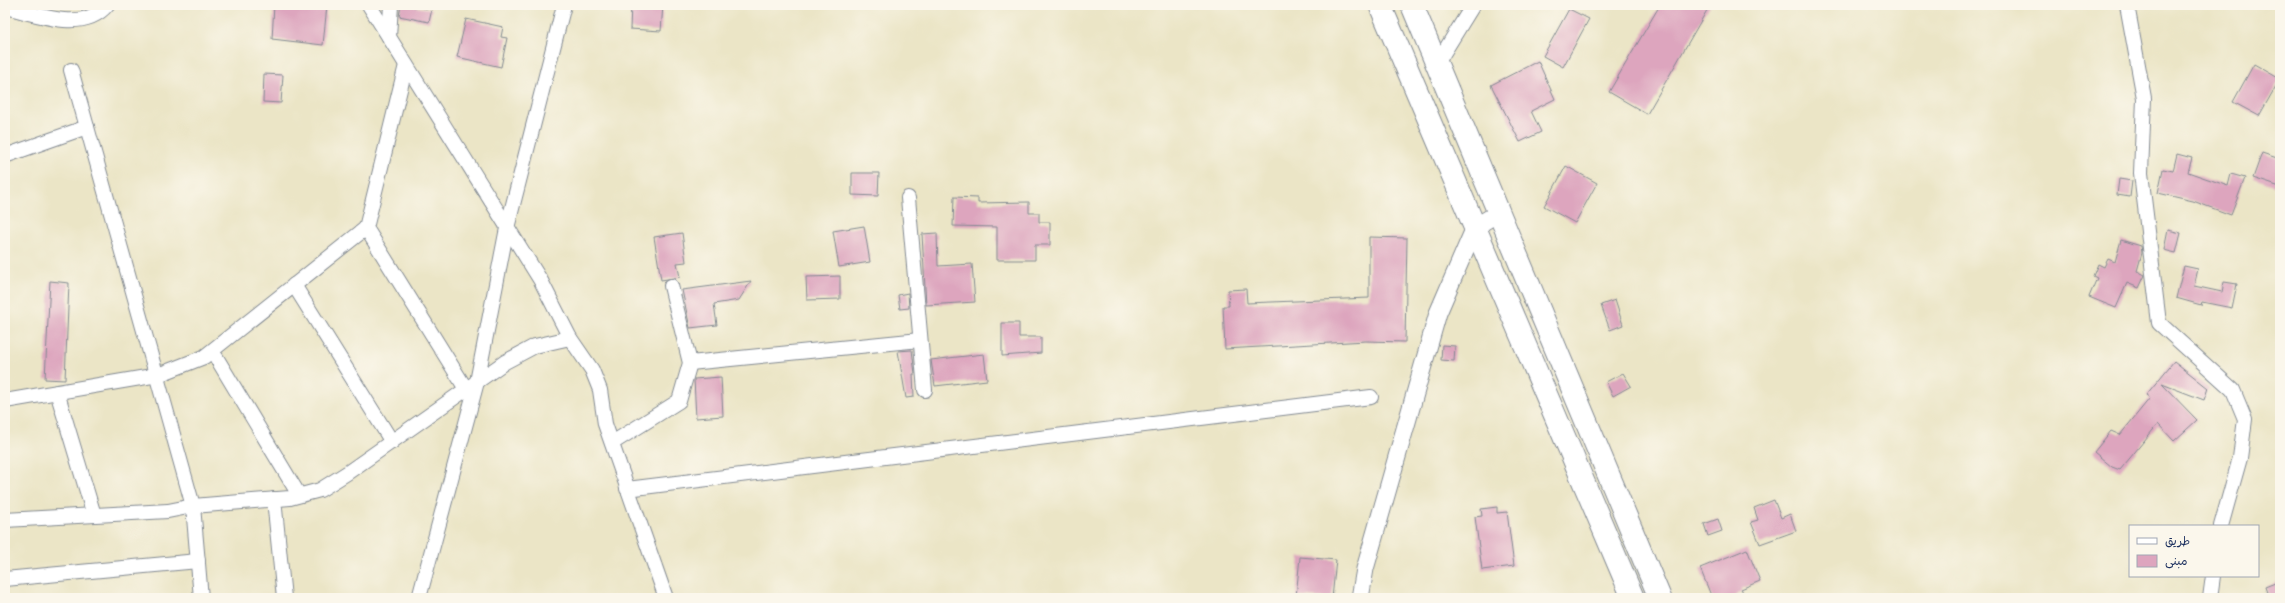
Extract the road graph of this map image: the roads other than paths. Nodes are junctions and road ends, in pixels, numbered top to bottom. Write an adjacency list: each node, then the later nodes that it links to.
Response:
1 (107, 5): 9 (street)
2 (369, 5): 10 (street)
3 (391, 5): 10 (street)
4 (564, 5): 20 (street)
5 (1380, 5): 18 (highway)
6 (1412, 5): 11 (highway)
7 (1472, 5): 11 (street)
8 (2126, 5): 41 (street)
9 (5, 7)
10 (389, 37): 12 (street)
11 (1436, 64): 17 (highway)
12 (406, 65): 19 (street); 20 (street)
13 (71, 70): 14 (street)
14 (87, 127): 15 (street); 27 (street)
15 (5, 156)
16 (908, 198): 24 (street)
17 (1498, 213): 18 (street); 51 (highway)
18 (1475, 227): 49 (street); 50 (highway)
19 (366, 228): 21 (street); 28 (street)
20 (508, 228): 23 (street); 28 (street)
21 (294, 285): 27 (street); 34 (street)
22 (671, 286): 26 (street)
23 (570, 338): 28 (street); 35 (street)
24 (920, 340): 26 (street); 29 (street)
25 (216, 357): 36 (street)
26 (690, 363): 33 (street)
27 (158, 374): 30 (street); 38 (street)
28 (472, 386): 34 (street); 47 (street)
29 (925, 390)
30 (57, 392): 32 (street); 39 (street)
31 (1371, 397): 35 (street)
32 (5, 400)
33 (617, 440)
34 (392, 442): 36 (street)
35 (626, 489): 48 (street)
36 (299, 495): 37 (street)
37 (274, 499): 38 (street); 46 (street)
38 (193, 506): 39 (street); 42 (street)
39 (94, 515): 40 (street)
40 (5, 520)
41 (2221, 525)
42 (198, 561): 44 (street); 45 (street)
43 (2212, 577): 52 (street)
44 (5, 579)
45 (201, 598)
46 (284, 598)
47 (419, 598)
48 (666, 598)
49 (1360, 598)
50 (1633, 598)
51 (1660, 598)
52 (2210, 598)

